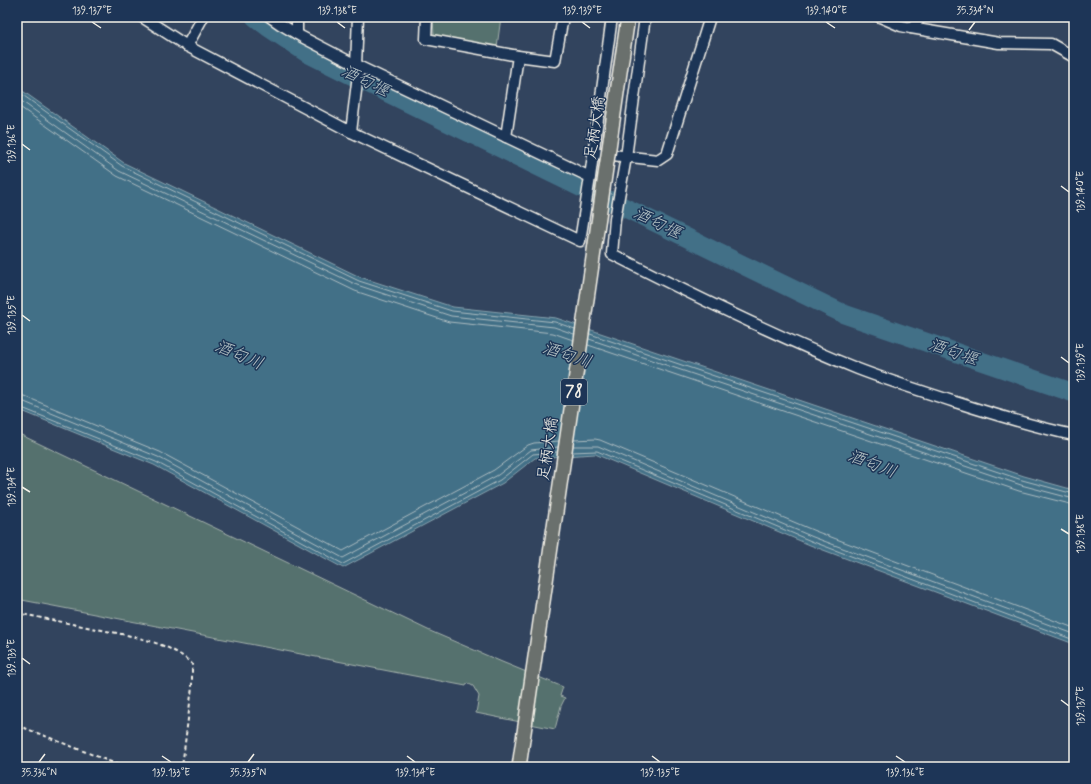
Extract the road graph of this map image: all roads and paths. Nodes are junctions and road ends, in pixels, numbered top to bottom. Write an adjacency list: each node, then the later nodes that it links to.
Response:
1 (142, 17): 16 (street)
2 (203, 17): 16 (street)
3 (270, 17): 15 (street)
4 (297, 17): 15 (street)
5 (358, 17): 19 (street)
6 (427, 17): 17 (street)
7 (563, 17): 17 (street)
8 (612, 17): 22 (street)
9 (628, 17): 30 (main road, 足柄大橋 / 78, bridge)
10 (645, 17): 23 (street)
11 (710, 17): 23 (street)
12 (880, 17): 14 (street)
13 (921, 17): 14 (street)
14 (910, 28): 18 (street)
15 (297, 34): 19 (street)
16 (187, 46): 20 (street)
17 (518, 56): 21 (street)
18 (1074, 57)
19 (357, 72): 20 (street); 21 (street)
20 (351, 132): 24 (street)
21 (506, 137): 24 (street)
22 (594, 153): 23 (street); 24 (street)
23 (626, 157): 25 (street)
24 (589, 185)
25 (1074, 435)
26 (17, 613): 29 (path)
27 (17, 725): 28 (path)
28 (124, 767)
29 (182, 767)
30 (519, 767)

